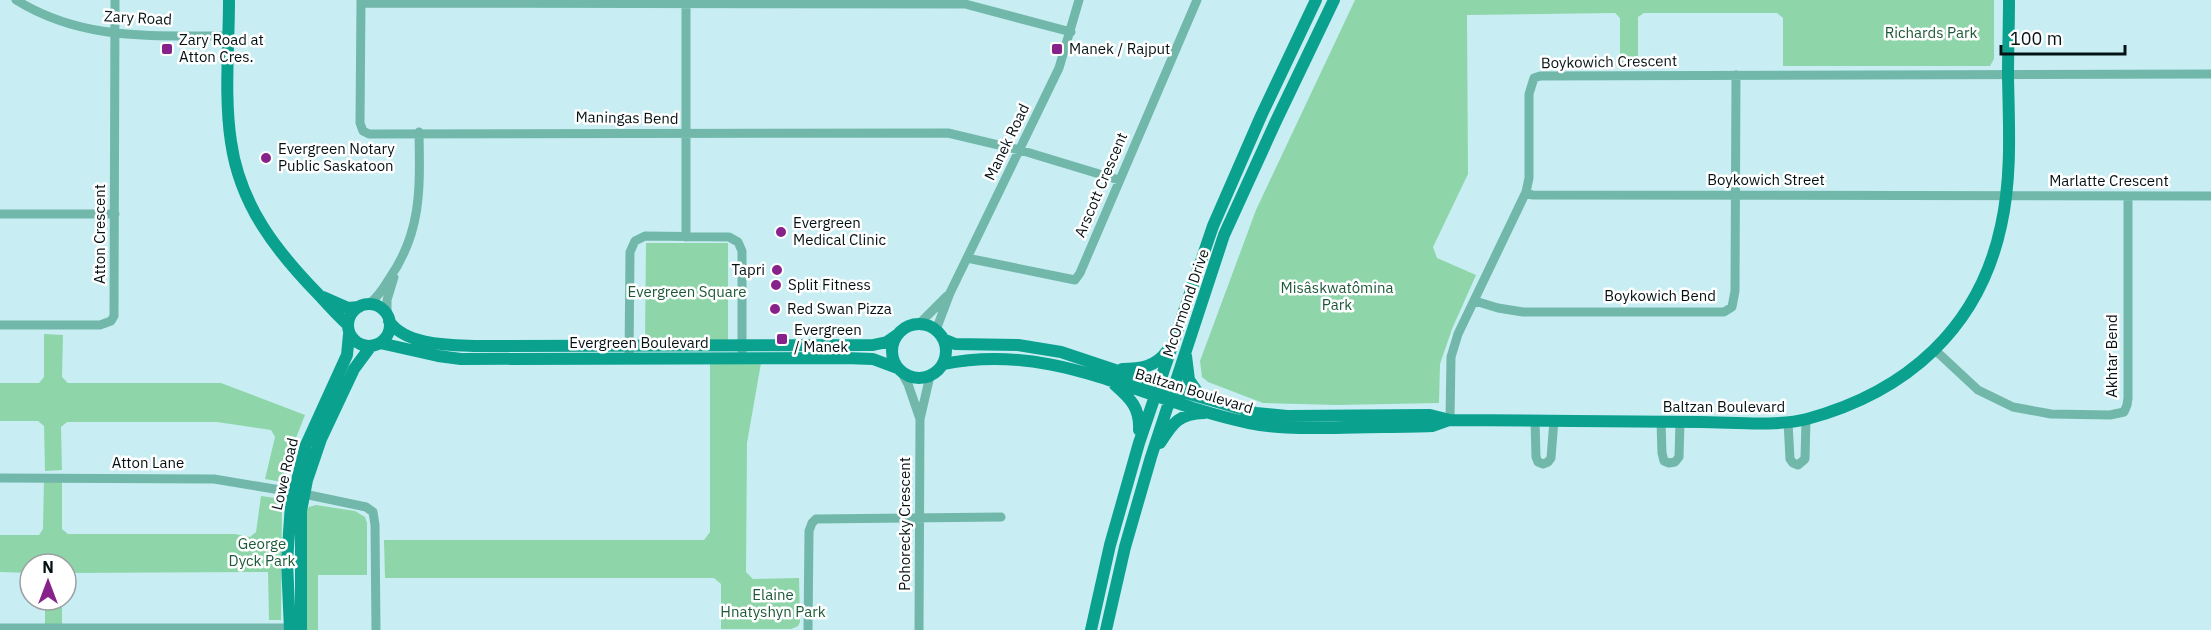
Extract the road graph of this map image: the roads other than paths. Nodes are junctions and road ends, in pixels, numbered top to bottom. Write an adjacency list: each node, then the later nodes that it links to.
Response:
1 (16, 0): 12 (street, Zary Road)
2 (115, 0): 12 (street, Atton Crescent)
3 (229, 0): 13 (street)
4 (1079, 0): 11 (street, Manek Road)
5 (1197, 0): 20 (street, Arscott Crescent)
6 (1316, 0): 41 (street, McOrmond Drive)
7 (1334, 0): 46 (street, McOrmond Drive)
8 (2009, 0): 16 (street, Baltzan Boulevard)
9 (361, 1): 10 (street); 17 (street, Maningas Bend)
10 (686, 2): 11 (street); 18 (street)
11 (1071, 32): 19 (street, Manek Road)
12 (115, 34): 13 (street, Zary Road); 27 (street, Atton Crescent)
13 (229, 36): 32 (street)
14 (2211, 74): 16 (street, Boykowich Crescent)
15 (1736, 75): 16 (street, Boykowich Crescent); 21 (street, Boykowich Crescent); 22 (street, Boykowich Bend)
16 (2008, 76): 23 (street, Baltzan Boulevard)
17 (419, 132): 18 (street, Maningas Bend); 30 (street)
18 (686, 134): 19 (street, Maningas Bend); 28 (street)
19 (1020, 150): 20 (street, Maningas Bend); 29 (street, Manek Road)
20 (1119, 180): 29 (street, Arscott Crescent)
21 (1526, 192): 22 (street, Boykowich Street); 33 (street, Boykowich Crescent)
22 (1736, 195): 23 (street, Boykowich Street); 33 (street, Boykowich Bend)
23 (2007, 195): 25 (street, Marlatte Crescent); 43 (street, Baltzan Boulevard)
24 (2211, 196): 25 (street, Marlatte Crescent)
25 (2128, 197): 43 (street, Akhtar Bend)
26 (0, 214): 27 (street)
27 (115, 214): 37 (street, Atton Crescent)
28 (686, 237): 44 (street); 45 (street)
29 (967, 258): 31 (street, Manek Road)
30 (395, 272): 34 (street); 35 (street)
31 (950, 292): 36 (street, Manek Road); 40 (street, Manek Road)
32 (317, 293): 34 (street); 38 (street)
33 (1475, 301): 57 (street, Boykowich Crescent)
34 (364, 306): 35 (street); 38 (street)
35 (388, 318): 42 (street); 45 (street, Evergreen Boulevard)
36 (919, 324): 39 (street); 40 (street)
37 (0, 325)
38 (349, 329): 42 (street); 66 (street, Lowe Road)
39 (897, 335): 44 (street, Evergreen Boulevard); 48 (street)
40 (939, 335): 47 (street); 49 (street)
41 (1174, 340): 49 (street); 51 (street, McOrmond Drive)
42 (376, 345): 45 (street, Evergreen Boulevard); 66 (street, Lowe Road)
43 (1935, 350): 56 (street, Baltzan Boulevard)
44 (742, 351): 45 (street, Evergreen Boulevard); 48 (street, Evergreen Boulevard)
45 (629, 352)
46 (1186, 352): 52 (street, McOrmond Drive); 53 (street)
47 (943, 364): 49 (street); 50 (street)
48 (900, 370): 50 (street); 55 (street, Pohorecky Crescent)
49 (1112, 375): 51 (street, Baltzan Boulevard); 63 (street)
50 (930, 376): 55 (street, Pohorecky Crescent)
51 (1156, 390): 52 (street, Baltzan Boulevard); 63 (street, McOrmond Drive)
52 (1171, 394): 53 (street, Baltzan Boulevard); 54 (street, Baltzan Boulevard); 64 (street, McOrmond Drive)
53 (1201, 398): 57 (street, Baltzan Boulevard)
54 (1207, 412): 57 (street, Baltzan Boulevard); 64 (street)
55 (920, 419): 67 (street, Pohorecky Crescent)
56 (1806, 419): 62 (street, Baltzan Boulevard); 62 (street)
57 (1450, 420): 58 (street, Baltzan Boulevard)
58 (1535, 420): 59 (street, Baltzan Boulevard); 59 (street)
59 (1554, 420): 60 (street, Baltzan Boulevard)
60 (1661, 422): 61 (street, Baltzan Boulevard); 61 (street)
61 (1680, 422): 62 (street, Baltzan Boulevard)
62 (1788, 422)
63 (1139, 443): 74 (street, McOrmond Drive)
64 (1151, 457): 75 (street, McOrmond Drive)
65 (0, 478): 66 (street, Atton Lane)
66 (299, 493): 70 (street, Lowe Road); 71 (street)
67 (919, 517): 68 (street); 72 (street); 73 (street, Pohorecky Crescent)
68 (1001, 517)
69 (0, 628): 70 (street)
70 (295, 629)
71 (376, 630)
72 (808, 630)
73 (919, 630)
74 (1091, 630)
75 (1106, 630)

